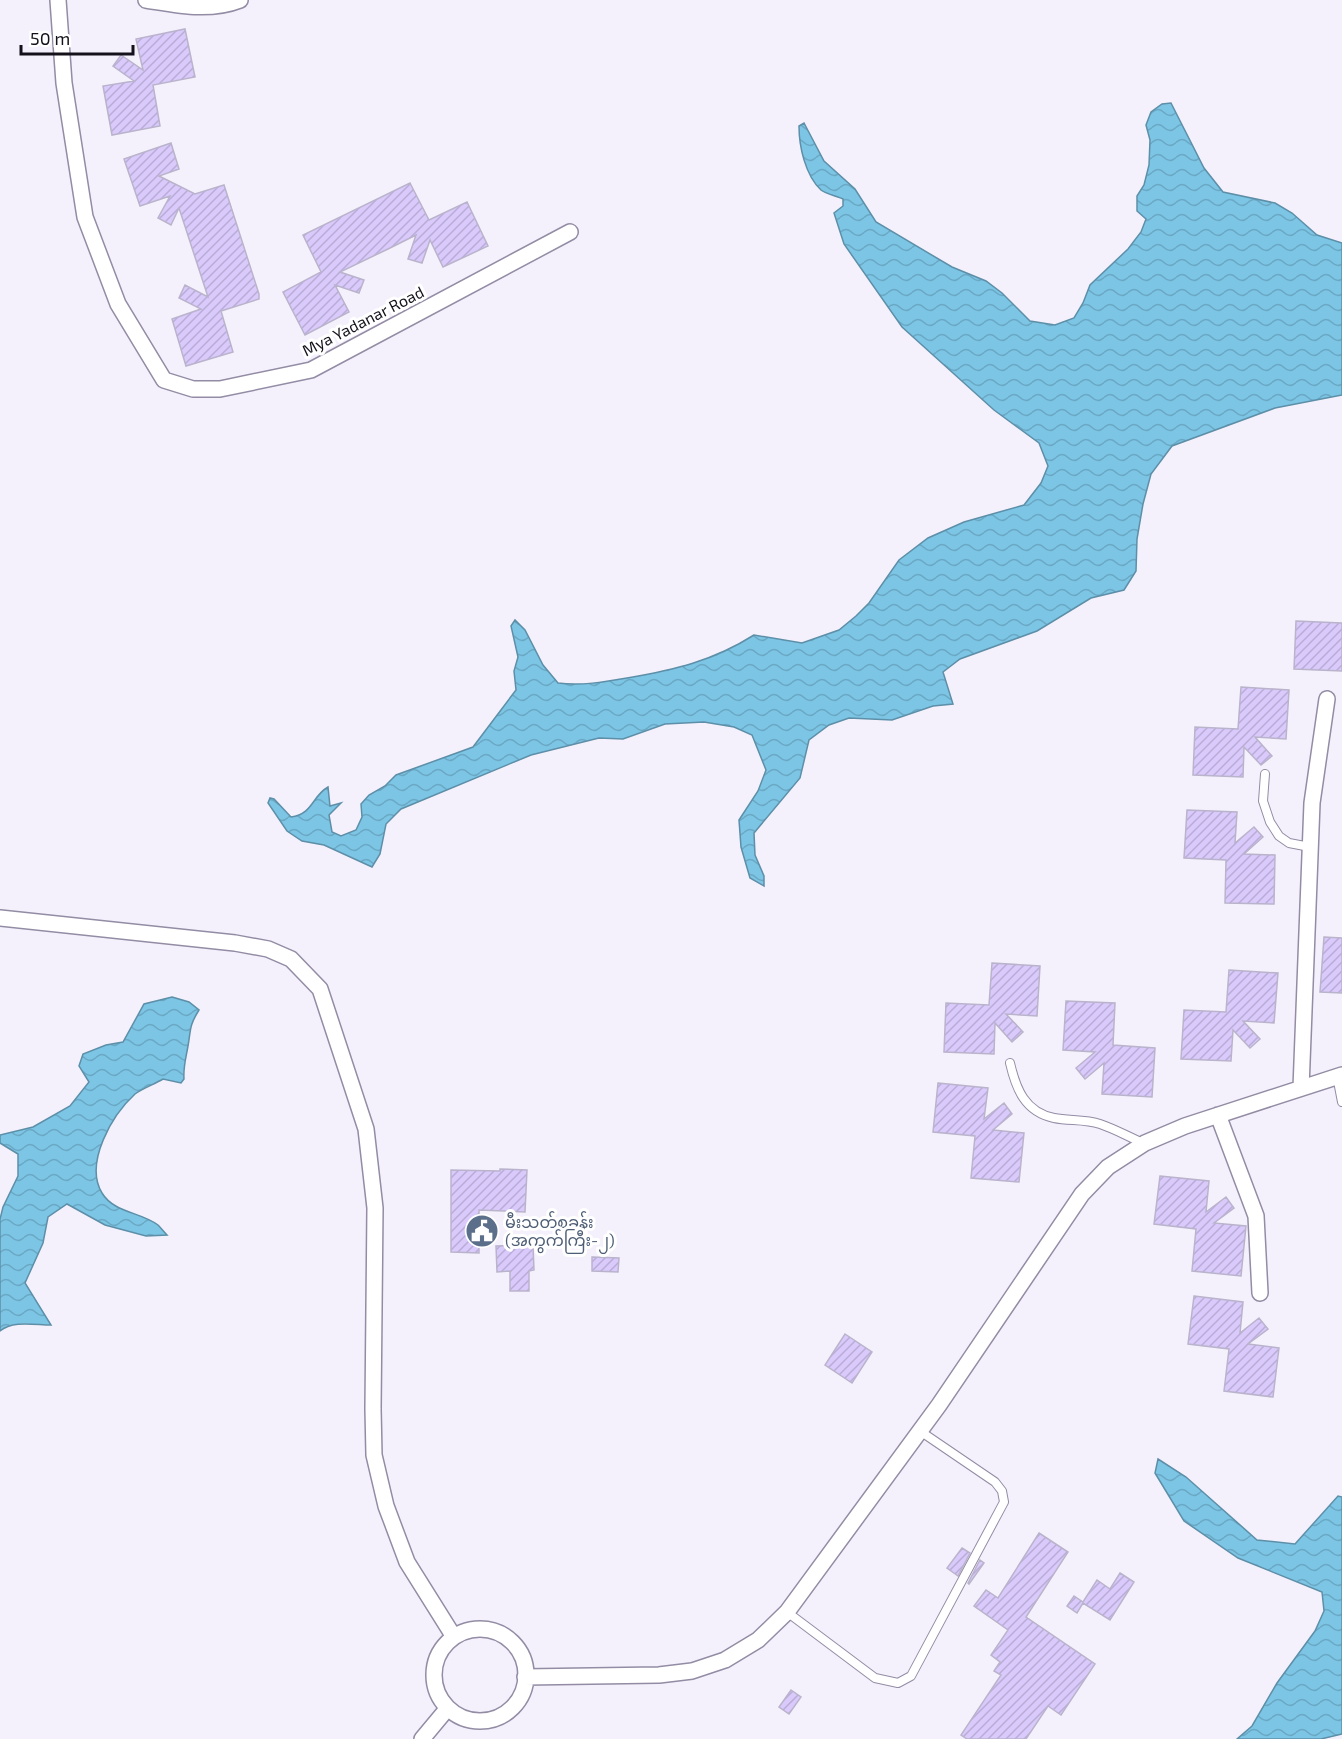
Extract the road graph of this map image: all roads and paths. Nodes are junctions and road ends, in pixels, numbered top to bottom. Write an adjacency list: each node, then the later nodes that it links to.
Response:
1 (58, 0): 4 (street, Mya Yadanar Road)
2 (146, 0): 3 (street)
3 (240, 0)
4 (570, 232)
5 (1327, 699): 7 (street)
6 (1266, 774): 7 (lane)
7 (1310, 847): 11 (street)
8 (0, 918): 18 (street)
9 (1010, 1063): 14 (lane)
10 (1339, 1076): 11 (street); 12 (lane)
11 (1301, 1088): 13 (street)
12 (1342, 1102)
13 (1218, 1115): 14 (street); 15 (street)
14 (1145, 1143): 16 (street)
15 (1260, 1293)
16 (920, 1431): 17 (street); 17 (lane)
17 (787, 1612): 19 (street)
18 (454, 1637): 19 (street); 20 (street)
19 (525, 1677): 20 (street)
20 (447, 1709): 21 (street)
21 (422, 1739)

